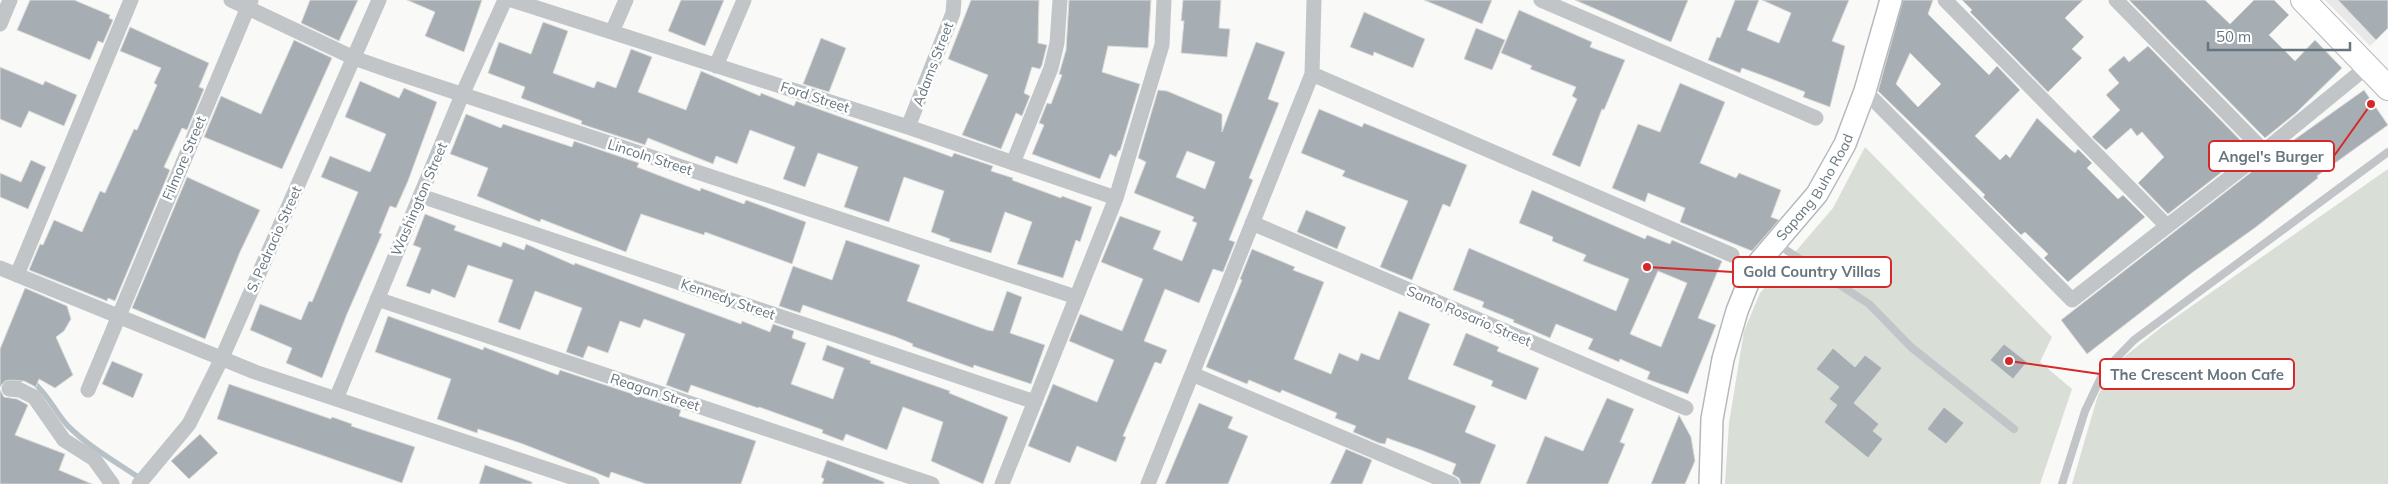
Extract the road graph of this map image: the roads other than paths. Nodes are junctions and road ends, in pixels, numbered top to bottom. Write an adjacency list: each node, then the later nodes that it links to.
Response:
1 (10, 0): 19 (street)
2 (132, 0): 39 (street)
3 (231, 0): 18 (street, Lincoln Street)
4 (379, 0): 21 (street, S. Pedracio Street)
5 (505, 0): 26 (street, Washington Street)
6 (512, 0): 20 (street, Ford Street)
7 (626, 0): 20 (street)
8 (744, 0): 22 (street)
9 (954, 0): 28 (street, Adams Street)
10 (1060, 0): 31 (street)
11 (1164, 0): 33 (street)
12 (1314, 0): 23 (street)
13 (1541, 0): 27 (street)
14 (1891, 0): 25 (street, Sapang Buho Road)
15 (1945, 0): 35 (street)
16 (2116, 0): 29 (street)
17 (2303, 0): 24 (main road)
18 (249, 4): 21 (street, Lincoln Street); 42 (street, Filmore Street)
19 (0, 24)
20 (612, 32): 22 (street, Ford Street)
21 (354, 58): 26 (street, Lincoln Street); 43 (street, S. Pedracio Street)
22 (716, 66): 28 (street, Ford Street)
23 (1312, 74): 34 (street); 37 (street)
24 (2380, 75): 29 (street)
25 (1865, 91): 35 (street); 36 (street, Sapang Buho Road)
26 (462, 95): 32 (street, Washington Street); 40 (street, Lincoln Street)
27 (1816, 118)
28 (908, 127): 31 (street, Ford Street)
29 (2264, 151): 35 (street)
30 (2388, 152): 59 (lane)
31 (1013, 164): 33 (street, Ford Street)
32 (421, 196): 41 (street, Washington Street); 48 (street, Kennedy Street)
33 (1116, 198): 40 (street)
34 (1252, 223): 44 (street); 49 (street, Santo Rosario Street)
35 (2167, 226)
36 (1775, 243): 50 (lane); 58 (street, Sapang Buho Road)
37 (1732, 255)
38 (0, 268): 39 (street)
39 (17, 275): 42 (street)
40 (1076, 297): 48 (street)
41 (377, 299): 47 (street, Washington Street); 54 (street, Reagan Street)
42 (118, 316): 43 (street); 46 (street, Filmore Street)
43 (221, 360): 47 (street); 52 (street, S. Pedracio Street)
44 (1192, 374): 56 (street); 57 (street)
45 (9, 389): 51 (street)
46 (88, 390)
47 (336, 399): 53 (street)
48 (1034, 402): 55 (street)
49 (1686, 408)
50 (2014, 429)
51 (112, 484)
52 (139, 484)
53 (592, 484)
54 (932, 484)
55 (1002, 484)
56 (1148, 484)
57 (1452, 484)
58 (1710, 484)
59 (2062, 484)

